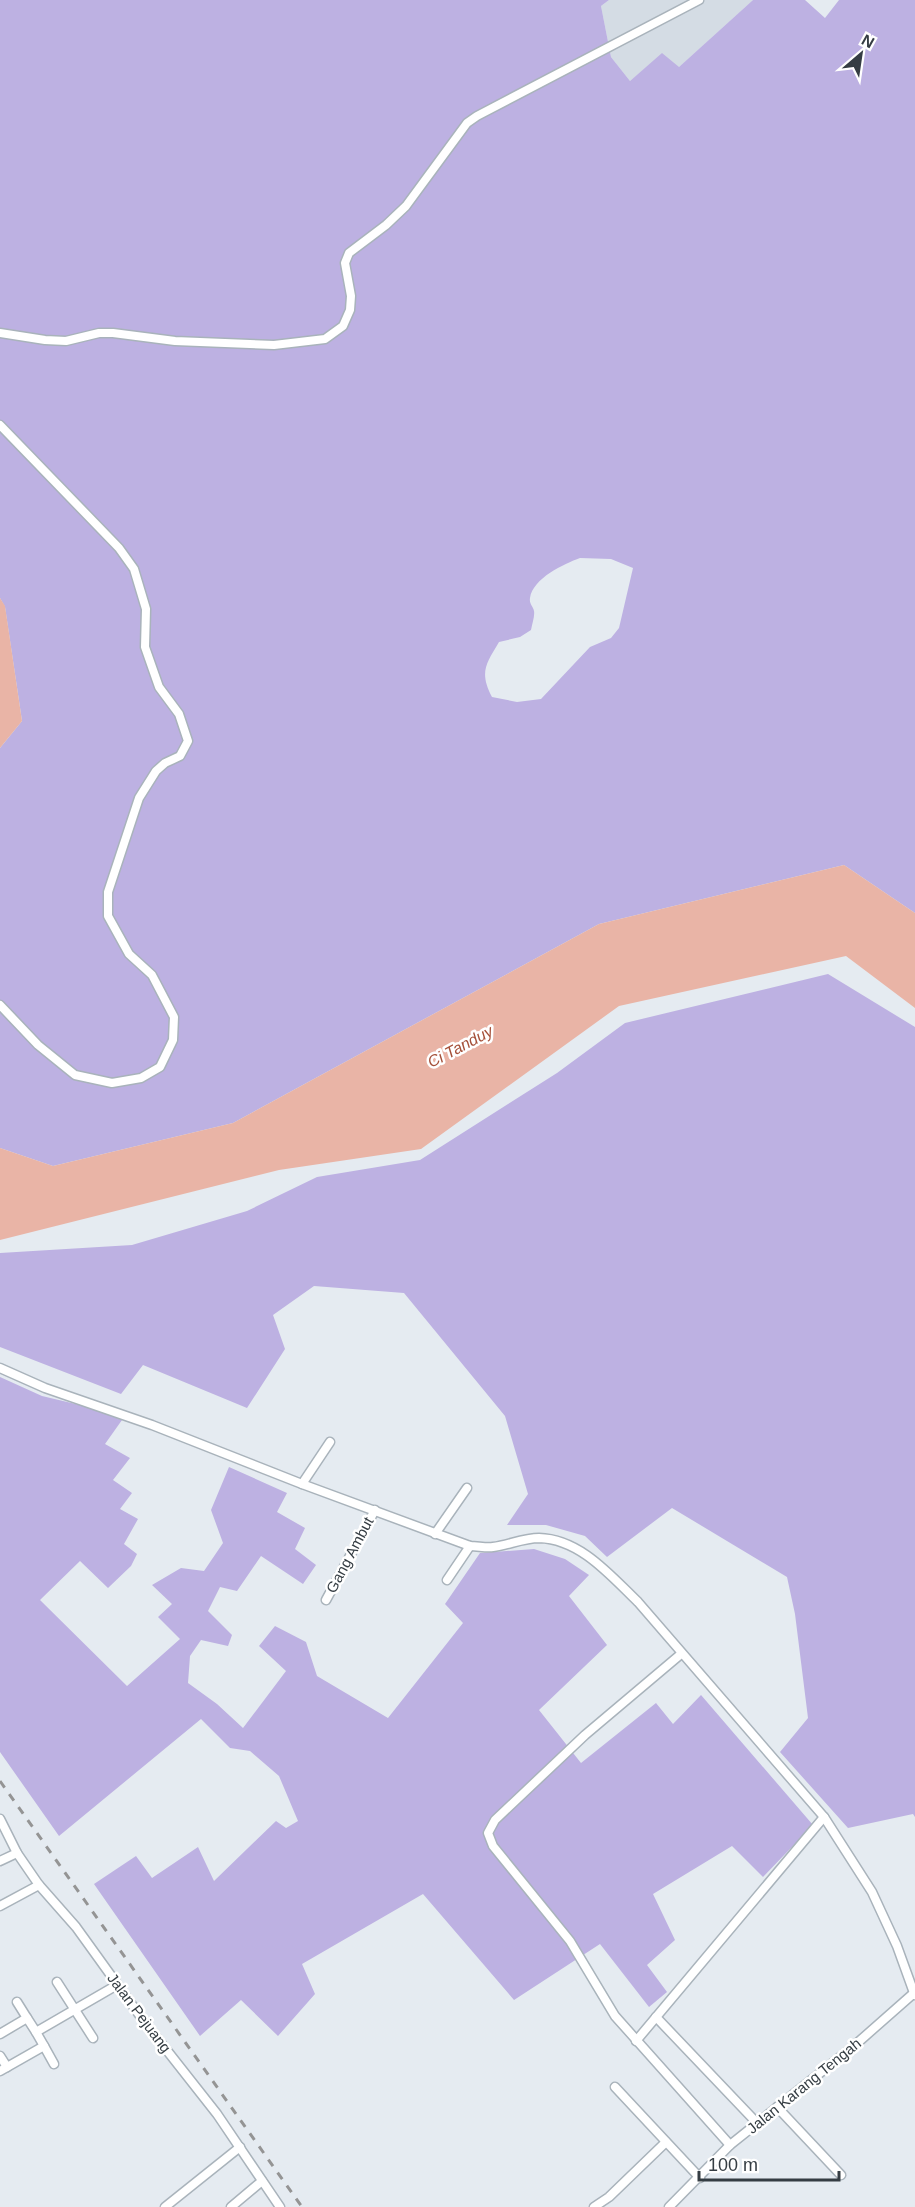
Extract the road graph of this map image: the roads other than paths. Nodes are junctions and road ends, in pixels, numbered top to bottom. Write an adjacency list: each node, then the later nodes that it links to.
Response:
1 (699, 0): 2 (street)
2 (0, 333)
3 (0, 425): 4 (street)
4 (0, 1005)
5 (0, 1368): 7 (street)
6 (330, 1442): 7 (street)
7 (302, 1484): 9 (street)
8 (467, 1488): 10 (street)
9 (375, 1510): 10 (street); 13 (street, Gang Ambut)
10 (435, 1534): 11 (street)
11 (470, 1546): 12 (street); 14 (street)
12 (447, 1580)
13 (326, 1600)
14 (681, 1654): 15 (street); 31 (street)
15 (824, 1817): 23 (street); 26 (street)
16 (0, 1819): 17 (street, Jalan Pejuang)
17 (17, 1853): 18 (street); 19 (street, Jalan Pejuang)
18 (0, 1861)
19 (39, 1885): 20 (street); 22 (street, Jalan Pejuang)
20 (0, 1905)
21 (57, 1982): 25 (street)
22 (117, 1985): 25 (street); 41 (street, Jalan Pejuang)
23 (914, 1994): 37 (street, Jalan Karang Tengah)
24 (17, 2002): 27 (street)
25 (75, 2010): 28 (street); 30 (street)
26 (656, 2017): 31 (street); 38 (street)
27 (27, 2018): 28 (street); 29 (street)
28 (36, 2032): 32 (street)
29 (0, 2034)
30 (93, 2038)
31 (636, 2042): 40 (street)
32 (44, 2046): 34 (street); 35 (street)
33 (0, 2056): 35 (street)
34 (54, 2064)
35 (3, 2069)
36 (615, 2088): 39 (street)
37 (777, 2106): 38 (street, Jalan Karang Tengah); 42 (street)
38 (757, 2123): 40 (street, Jalan Karang Tengah)
39 (666, 2142): 43 (street); 48 (street)
40 (730, 2145): 43 (street, Jalan Karang Tengah)
41 (240, 2147): 44 (street, Jalan Pejuang); 45 (street)
42 (841, 2175)
43 (700, 2178): 49 (street, Jalan Karang Tengah)
44 (262, 2181): 46 (street); 47 (street, Jalan Pejuang)
45 (165, 2207)
46 (231, 2207)
47 (280, 2207)
48 (594, 2207)
49 (669, 2207)

